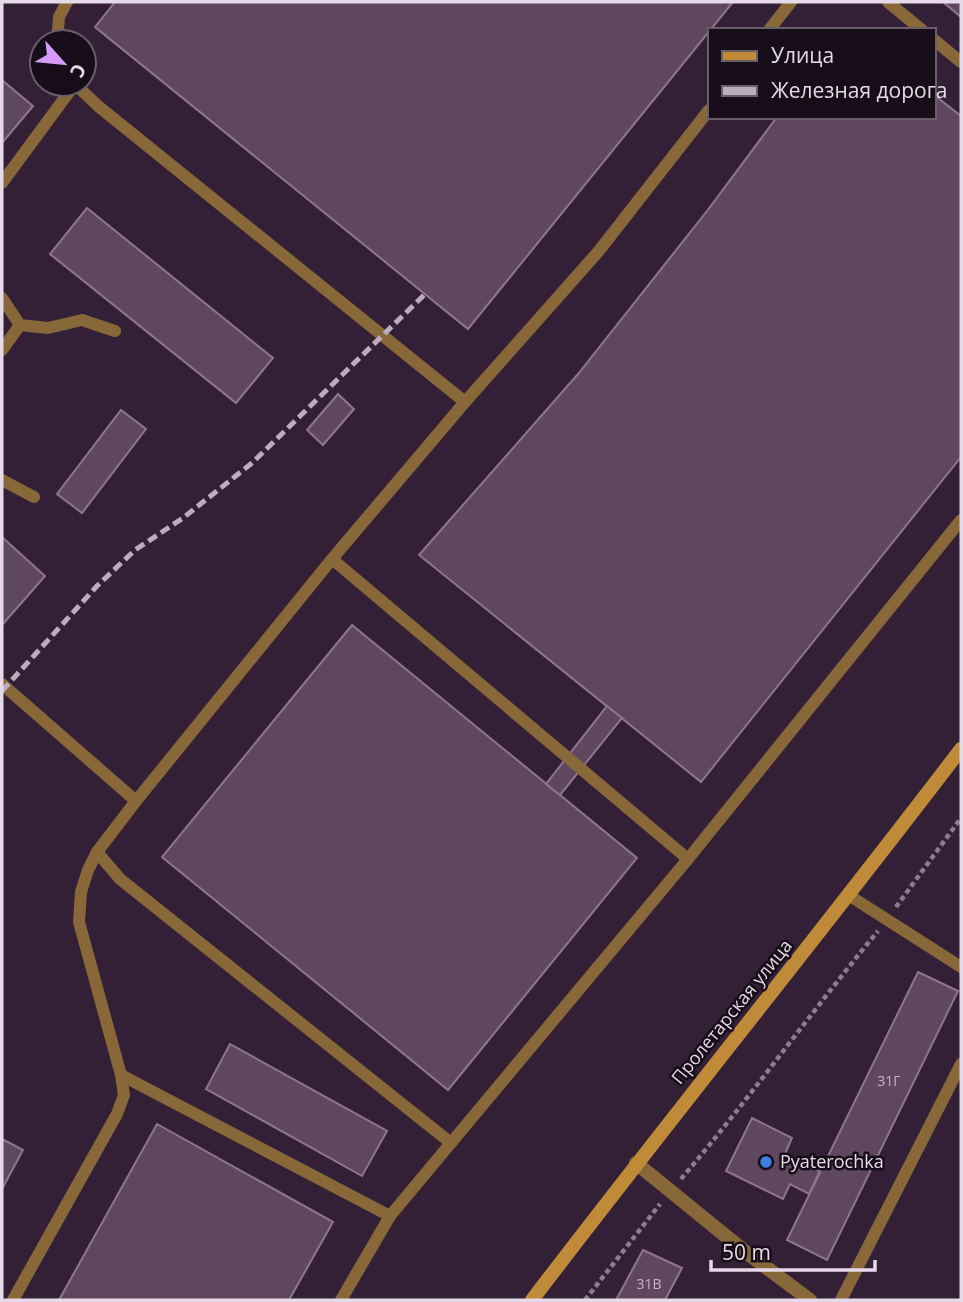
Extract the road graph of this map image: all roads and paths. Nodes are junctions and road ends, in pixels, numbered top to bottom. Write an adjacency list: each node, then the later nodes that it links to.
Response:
1 (67, 2): 4 (lane)
2 (791, 2): 5 (lane)
3 (888, 2): 6 (lane)
4 (58, 28)
5 (771, 28)
6 (920, 28)
7 (935, 41): 8 (lane)
8 (961, 62)
9 (65, 98): 12 (lane)
10 (90, 98): 17 (lane)
11 (708, 111): 17 (lane)
12 (2, 183)
13 (2, 298): 14 (lane)
14 (20, 325): 15 (lane); 16 (lane)
15 (115, 331)
16 (2, 350)
17 (465, 402): 21 (lane)
18 (2, 480): 19 (lane)
19 (34, 498)
20 (961, 520): 27 (lane)
21 (332, 559): 24 (lane); 27 (lane)
22 (2, 684): 24 (lane)
23 (961, 749): 28 (main road, Пролетарская улица)
24 (136, 801): 26 (lane)
25 (961, 818): 29 (path)
26 (97, 852): 32 (lane); 33 (lane)
27 (688, 859): 33 (lane)
28 (850, 896): 29 (lane); 34 (main road, Пролетарская улица)
29 (887, 920): 30 (lane); 35 (path)
30 (961, 967)
31 (961, 1064): 42 (lane)
32 (121, 1075): 36 (lane); 37 (lane)
33 (451, 1143): 36 (lane)
34 (636, 1163): 35 (street); 39 (main road, Пролетарская улица)
35 (671, 1191): 40 (path); 41 (street)
36 (390, 1216): 38 (lane)
37 (13, 1300)
38 (341, 1300)
39 (532, 1300)
40 (585, 1300)
41 (810, 1300)
42 (841, 1300)

